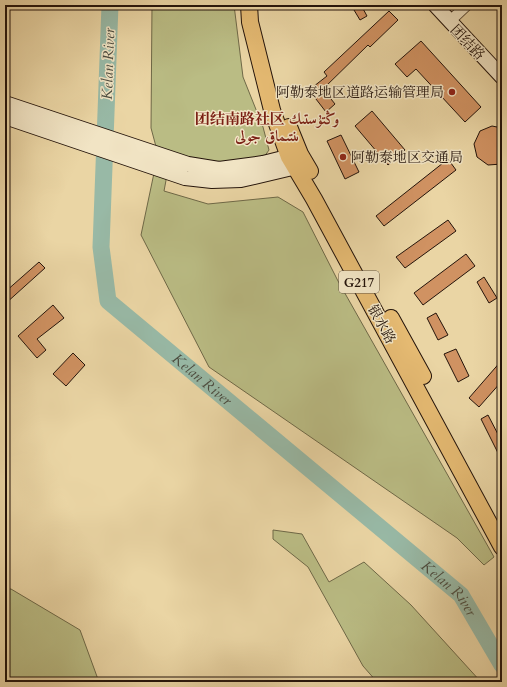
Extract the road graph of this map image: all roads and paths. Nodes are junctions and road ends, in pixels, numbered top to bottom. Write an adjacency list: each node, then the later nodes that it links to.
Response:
1 (249, 5): 10 (highway, 银水路 / G217)
2 (259, 5): 10 (highway, 银水路 / G217)
3 (435, 5): 5 (main road, 团结路)
4 (467, 5): 5 (street)
5 (451, 14): 6 (main road, 团结路); 7 (main road, 团结路)
6 (502, 64)
7 (502, 77)
8 (5, 103): 10 (main road)
9 (5, 118): 10 (main road)
10 (298, 161): 11 (highway, 银水路 / G217); 12 (highway, 银水路 / G217)
11 (502, 526)
12 (502, 547)

